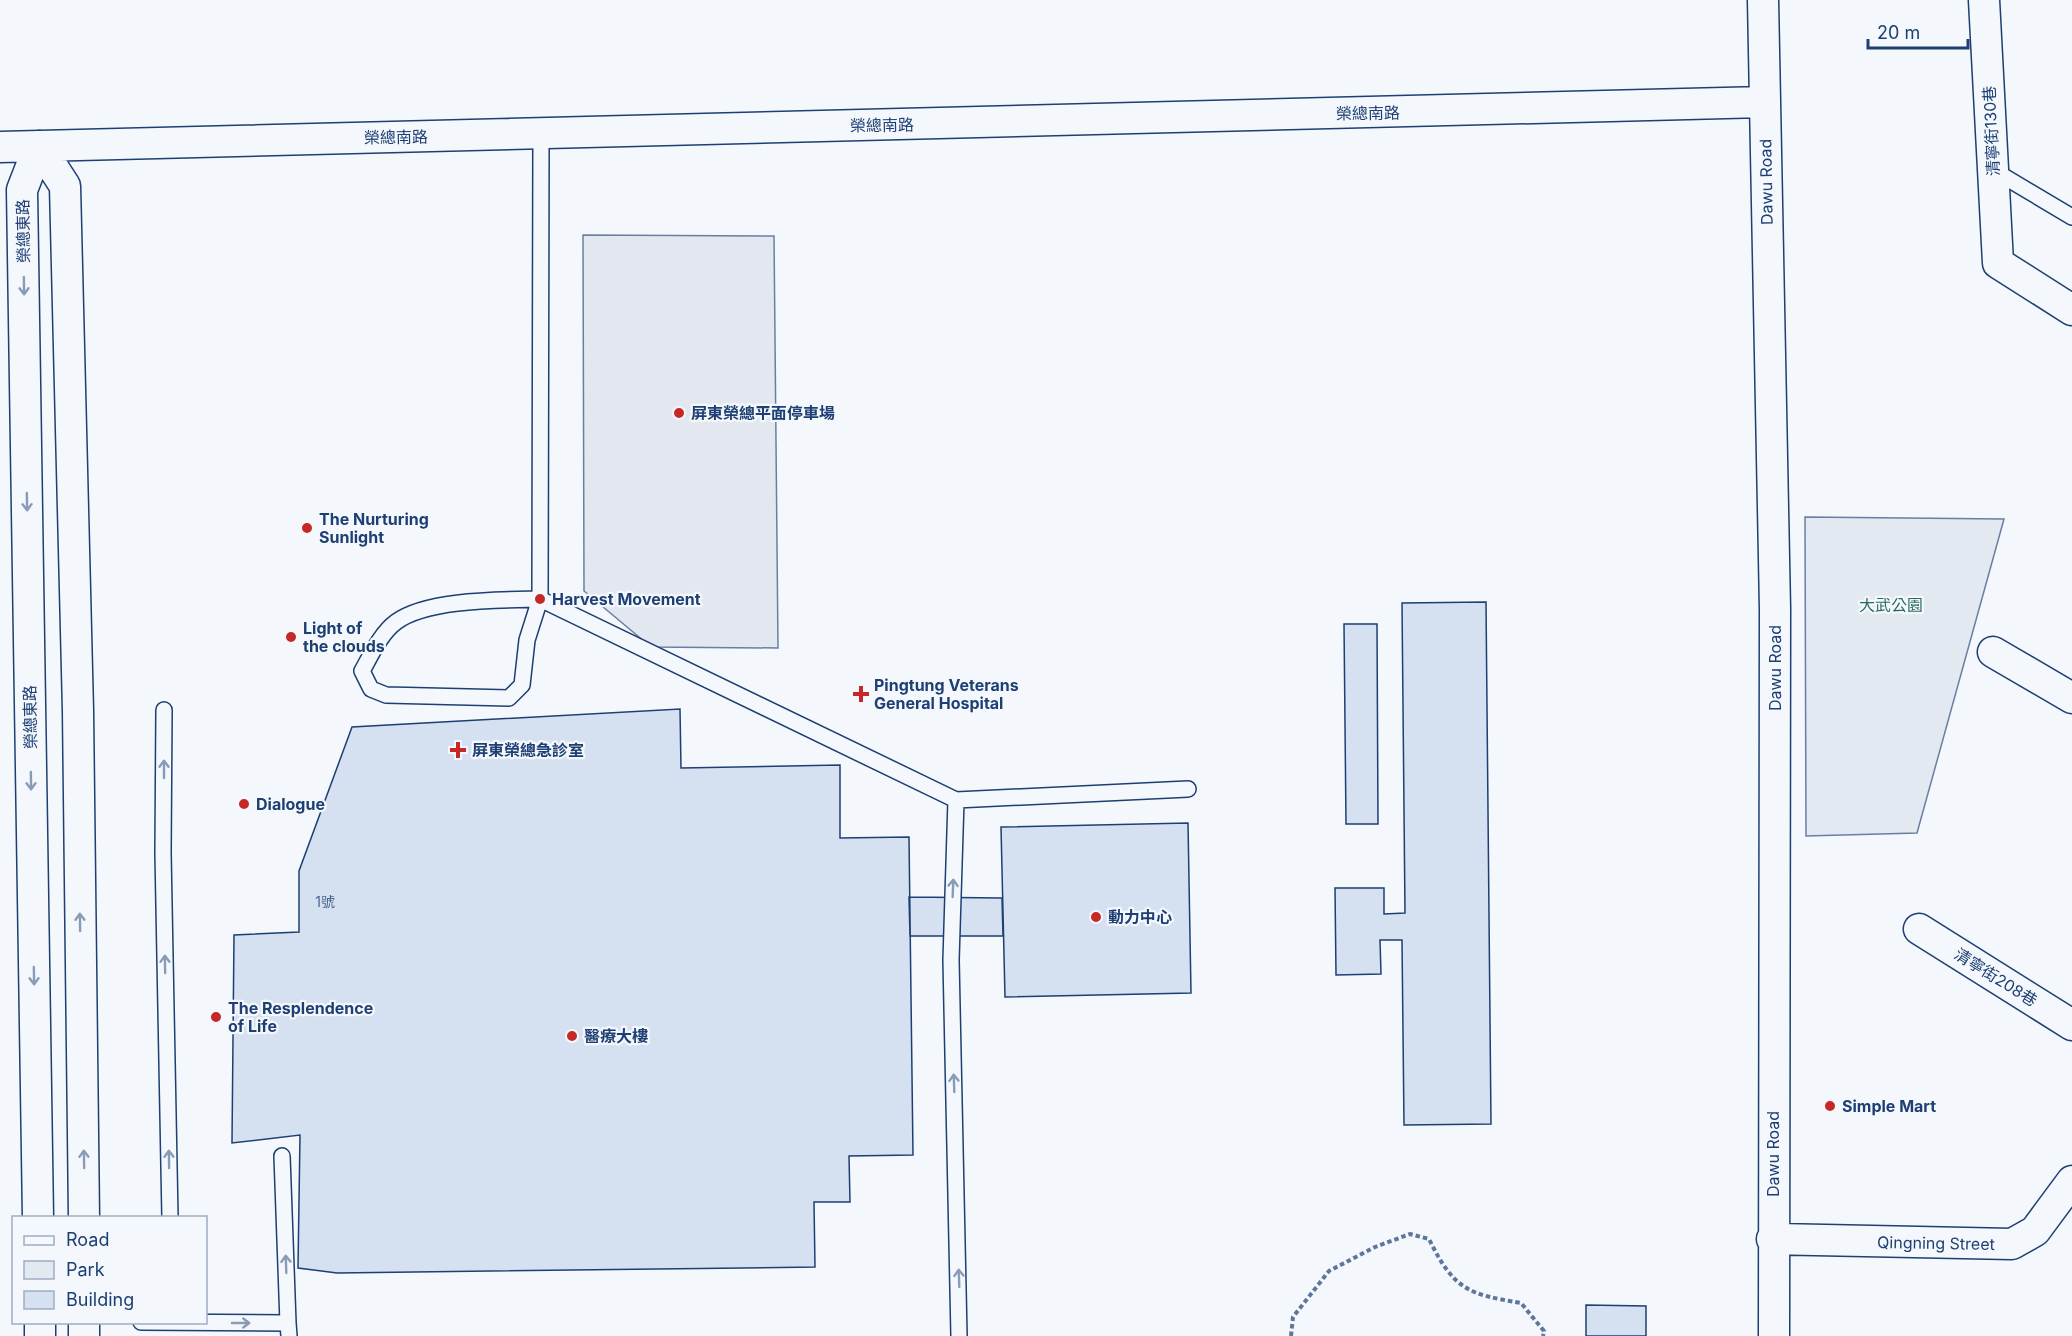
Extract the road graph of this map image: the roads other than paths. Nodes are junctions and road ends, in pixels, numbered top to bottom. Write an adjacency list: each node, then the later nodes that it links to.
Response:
1 (1763, 0): 3 (street, Dawu Road)
2 (1984, 0): 7 (street, 清寧街130巷)
3 (1764, 102): 4 (street, 榮總南路); 25 (street, Dawu Road)
4 (541, 134): 5 (street, 榮總南路); 12 (lane)
5 (39, 146): 6 (street, 榮總南路); 10 (street); 11 (street, 榮總東路, one-way to 11)
6 (0, 147)
7 (1994, 170): 8 (lane); 9 (street, 清寧街130巷)
8 (2072, 217)
9 (2072, 310)
10 (72, 462): 11 (street); 23 (street, one-way to 10)
11 (26, 465): 22 (street, 榮總東路, one-way to 22)
12 (540, 599): 12 (lane); 17 (lane)
13 (1992, 652): 14 (street)
14 (2069, 691)
15 (164, 710): 24 (lane, one-way to 15)
16 (1188, 789): 17 (lane)
17 (956, 800): 28 (lane, one-way to 17)
18 (1920, 929): 19 (street, 清寧街208巷)
19 (2072, 1025)
20 (282, 1156): 27 (lane, one-way to 20)
21 (2072, 1181): 25 (street, Qingning Street)
22 (38, 1216)
23 (84, 1216)
24 (170, 1216)
25 (1772, 1239): 29 (street, Dawu Road)
26 (189, 1324): 27 (lane, one-way to 27)
27 (289, 1329)
28 (959, 1336)
29 (1774, 1336)

